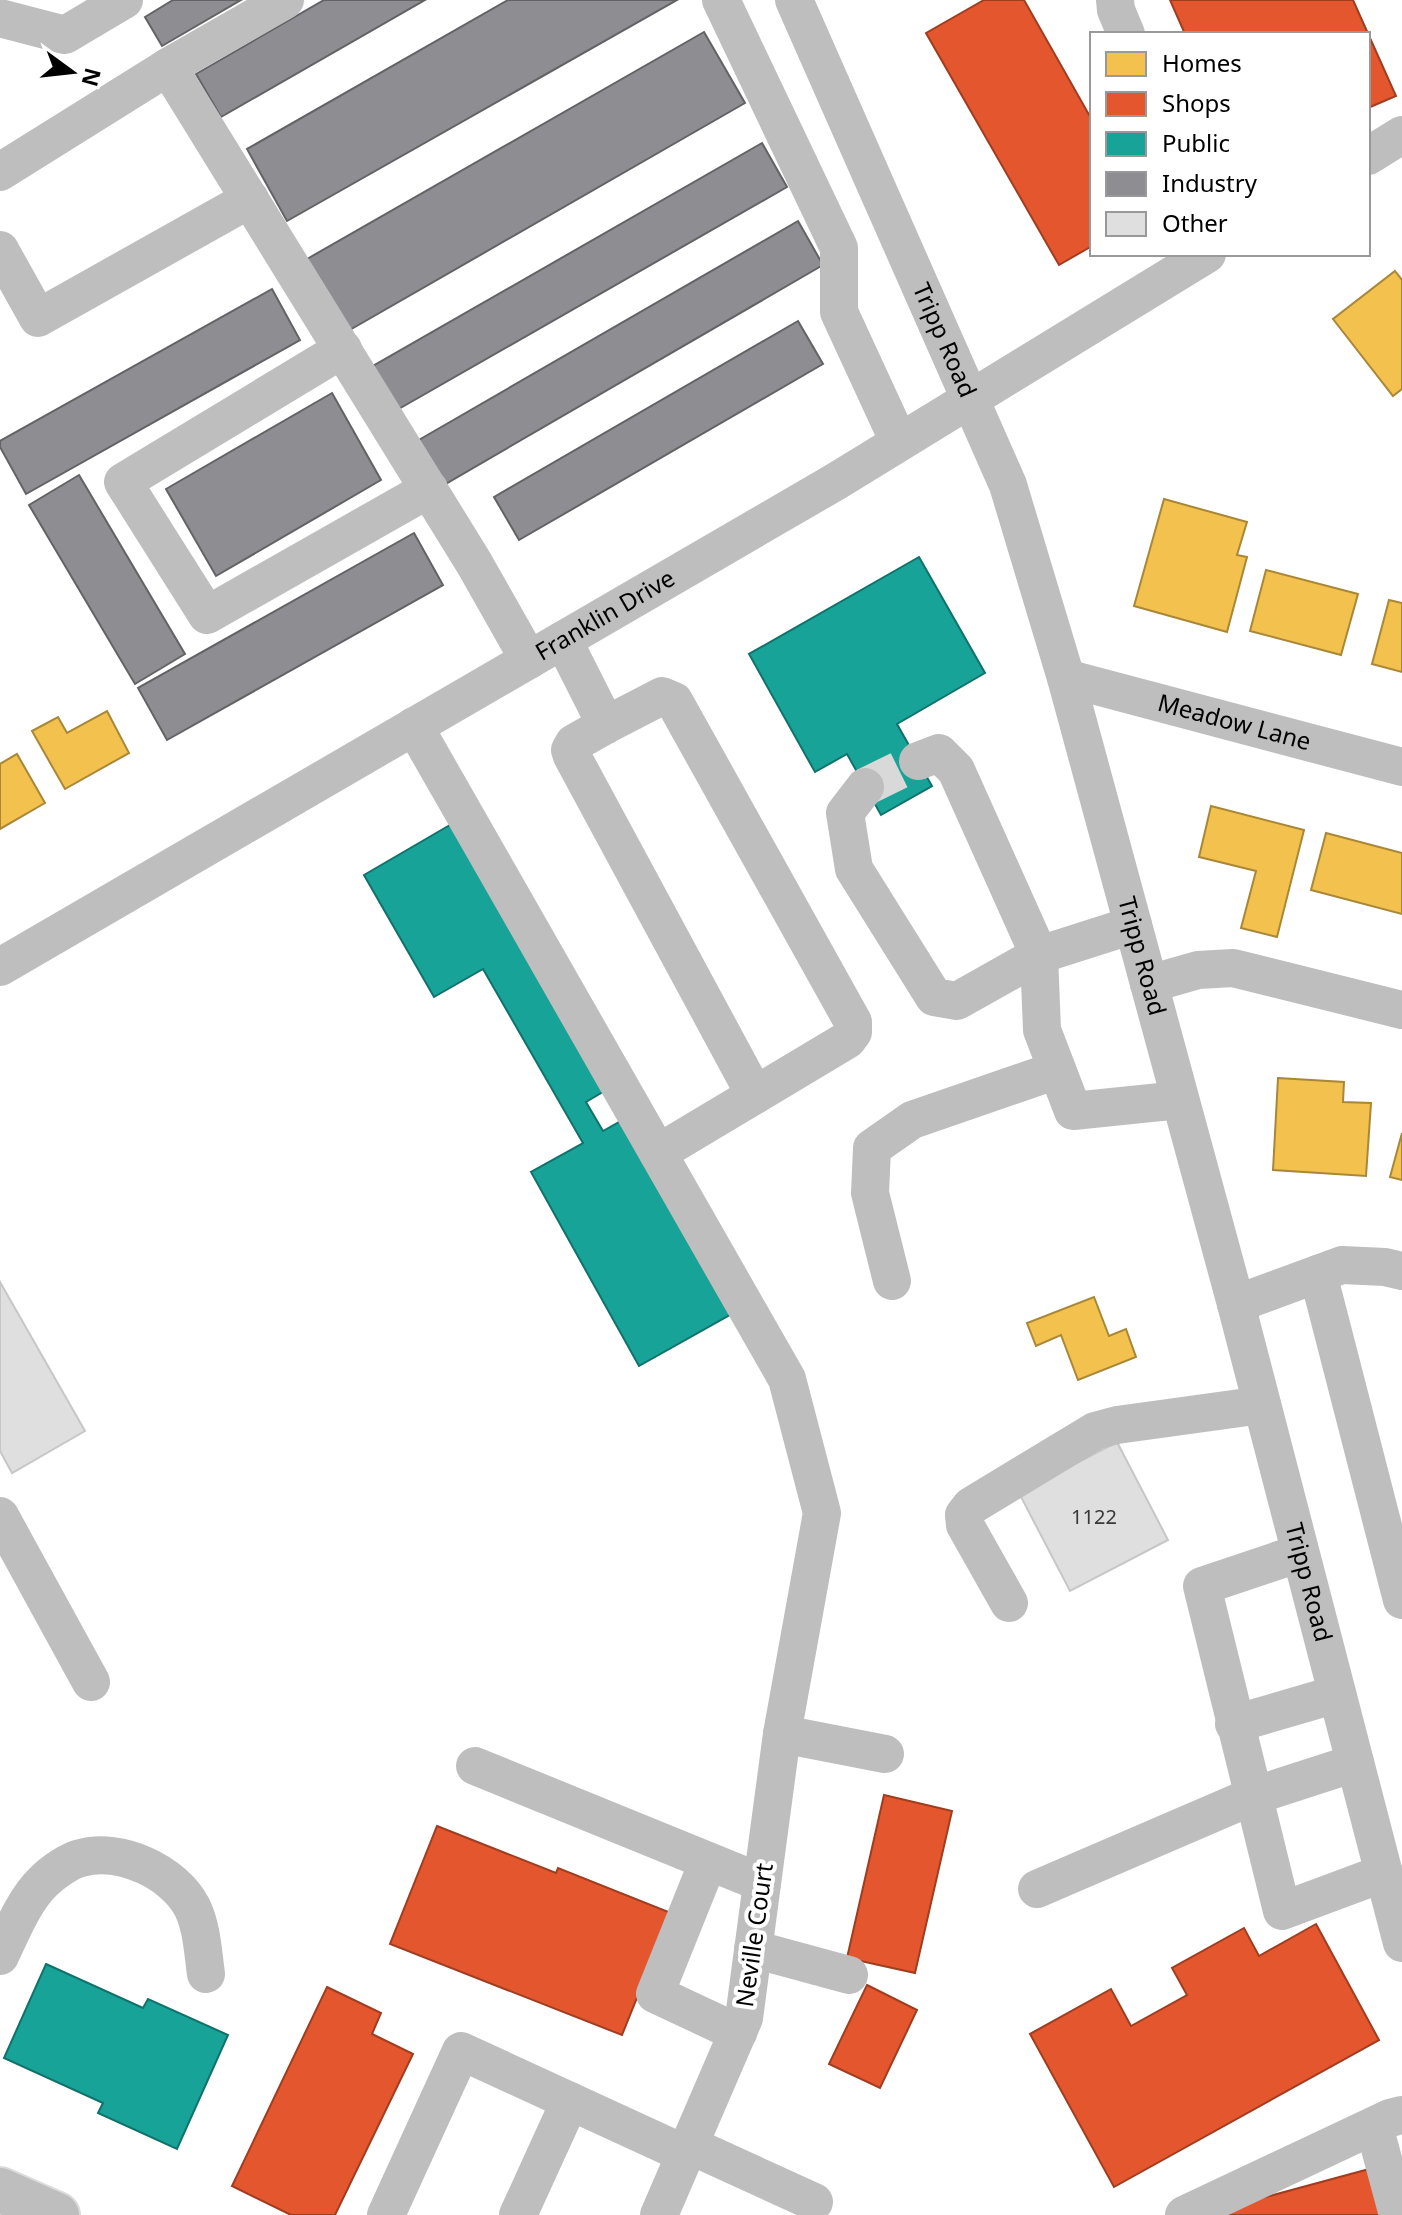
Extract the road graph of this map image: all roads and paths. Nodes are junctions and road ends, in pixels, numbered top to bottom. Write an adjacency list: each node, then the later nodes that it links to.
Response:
1 (124, 0): 6 (street)
2 (285, 0): 8 (street)
3 (721, 0): 17 (street)
4 (794, 0): 16 (street, Tripp Road)
5 (1115, 0): 7 (street)
6 (0, 18)
7 (1125, 32)
8 (168, 67): 11 (street); 12 (street)
9 (1402, 135): 10 (street)
10 (1370, 155)
11 (0, 172)
12 (250, 199): 13 (street); 15 (street)
13 (0, 250)
14 (1204, 256): 16 (street, Franklin Drive)
15 (343, 349): 18 (street); 18 (street)
16 (971, 397): 17 (street, Franklin Drive); 21 (street, Tripp Road)
17 (899, 442): 19 (street, Franklin Drive)
18 (429, 489): 20 (street)
19 (563, 640): 20 (street, Franklin Drive); 22 (street)
20 (529, 660): 23 (street, Franklin Drive)
21 (1066, 678): 25 (street, Meadow Lane); 27 (street, Tripp Road)
22 (606, 725): 33 (street); 33 (street)
23 (414, 726): 29 (street, Franklin Drive); 35 (street, Neville Court)
24 (918, 761): 28 (street)
25 (1402, 767)
26 (865, 787): 28 (street)
27 (1133, 925): 28 (street); 30 (street, Tripp Road)
28 (1039, 955): 32 (street)
29 (0, 967)
30 (1149, 984): 31 (street); 34 (street, Tripp Road)
31 (1402, 1010)
32 (1057, 1070): 34 (street); 38 (street)
33 (755, 1095): 35 (street)
34 (1180, 1100): 39 (street, Tripp Road)
35 (658, 1153): 48 (street, Neville Court)
36 (1402, 1271): 37 (street)
37 (1318, 1274): 39 (street); 43 (street)
38 (892, 1281)
39 (1236, 1304): 40 (street, Tripp Road)
40 (1262, 1405): 42 (street, Tripp Road); 44 (street)
41 (0, 1516): 45 (street)
42 (1300, 1553): 46 (street, Tripp Road); 47 (street)
43 (1402, 1600)
44 (1009, 1603)
45 (91, 1682)
46 (1337, 1694): 47 (street); 50 (street, Tripp Road)
47 (1234, 1724): 52 (street)
48 (782, 1734): 49 (street); 55 (street, Neville Court)
49 (885, 1754)
50 (1355, 1763): 52 (street); 54 (street, Tripp Road)
51 (475, 1766): 53 (street)
52 (1253, 1796): 54 (street); 56 (street)
53 (708, 1862): 55 (street); 62 (street)
54 (1384, 1873): 57 (street, Tripp Road)
55 (762, 1883): 58 (street, Neville Court)
56 (1037, 1889)
57 (1402, 1943)
58 (753, 1949): 61 (street); 62 (street, Neville Court)
59 (0, 1956): 60 (street)
60 (206, 1974)
61 (849, 1975)
62 (738, 2033): 65 (street, Neville Court)
63 (570, 2101): 65 (street); 69 (street); 70 (street)
64 (1388, 2120): 72 (street); 73 (street)
65 (687, 2149): 67 (street); 71 (street, Neville Court)
66 (0, 2190): 68 (main road)
67 (814, 2202)
68 (57, 2215)
69 (386, 2215)
70 (518, 2215)
71 (659, 2215)
72 (1184, 2215)
73 (1398, 2215)

